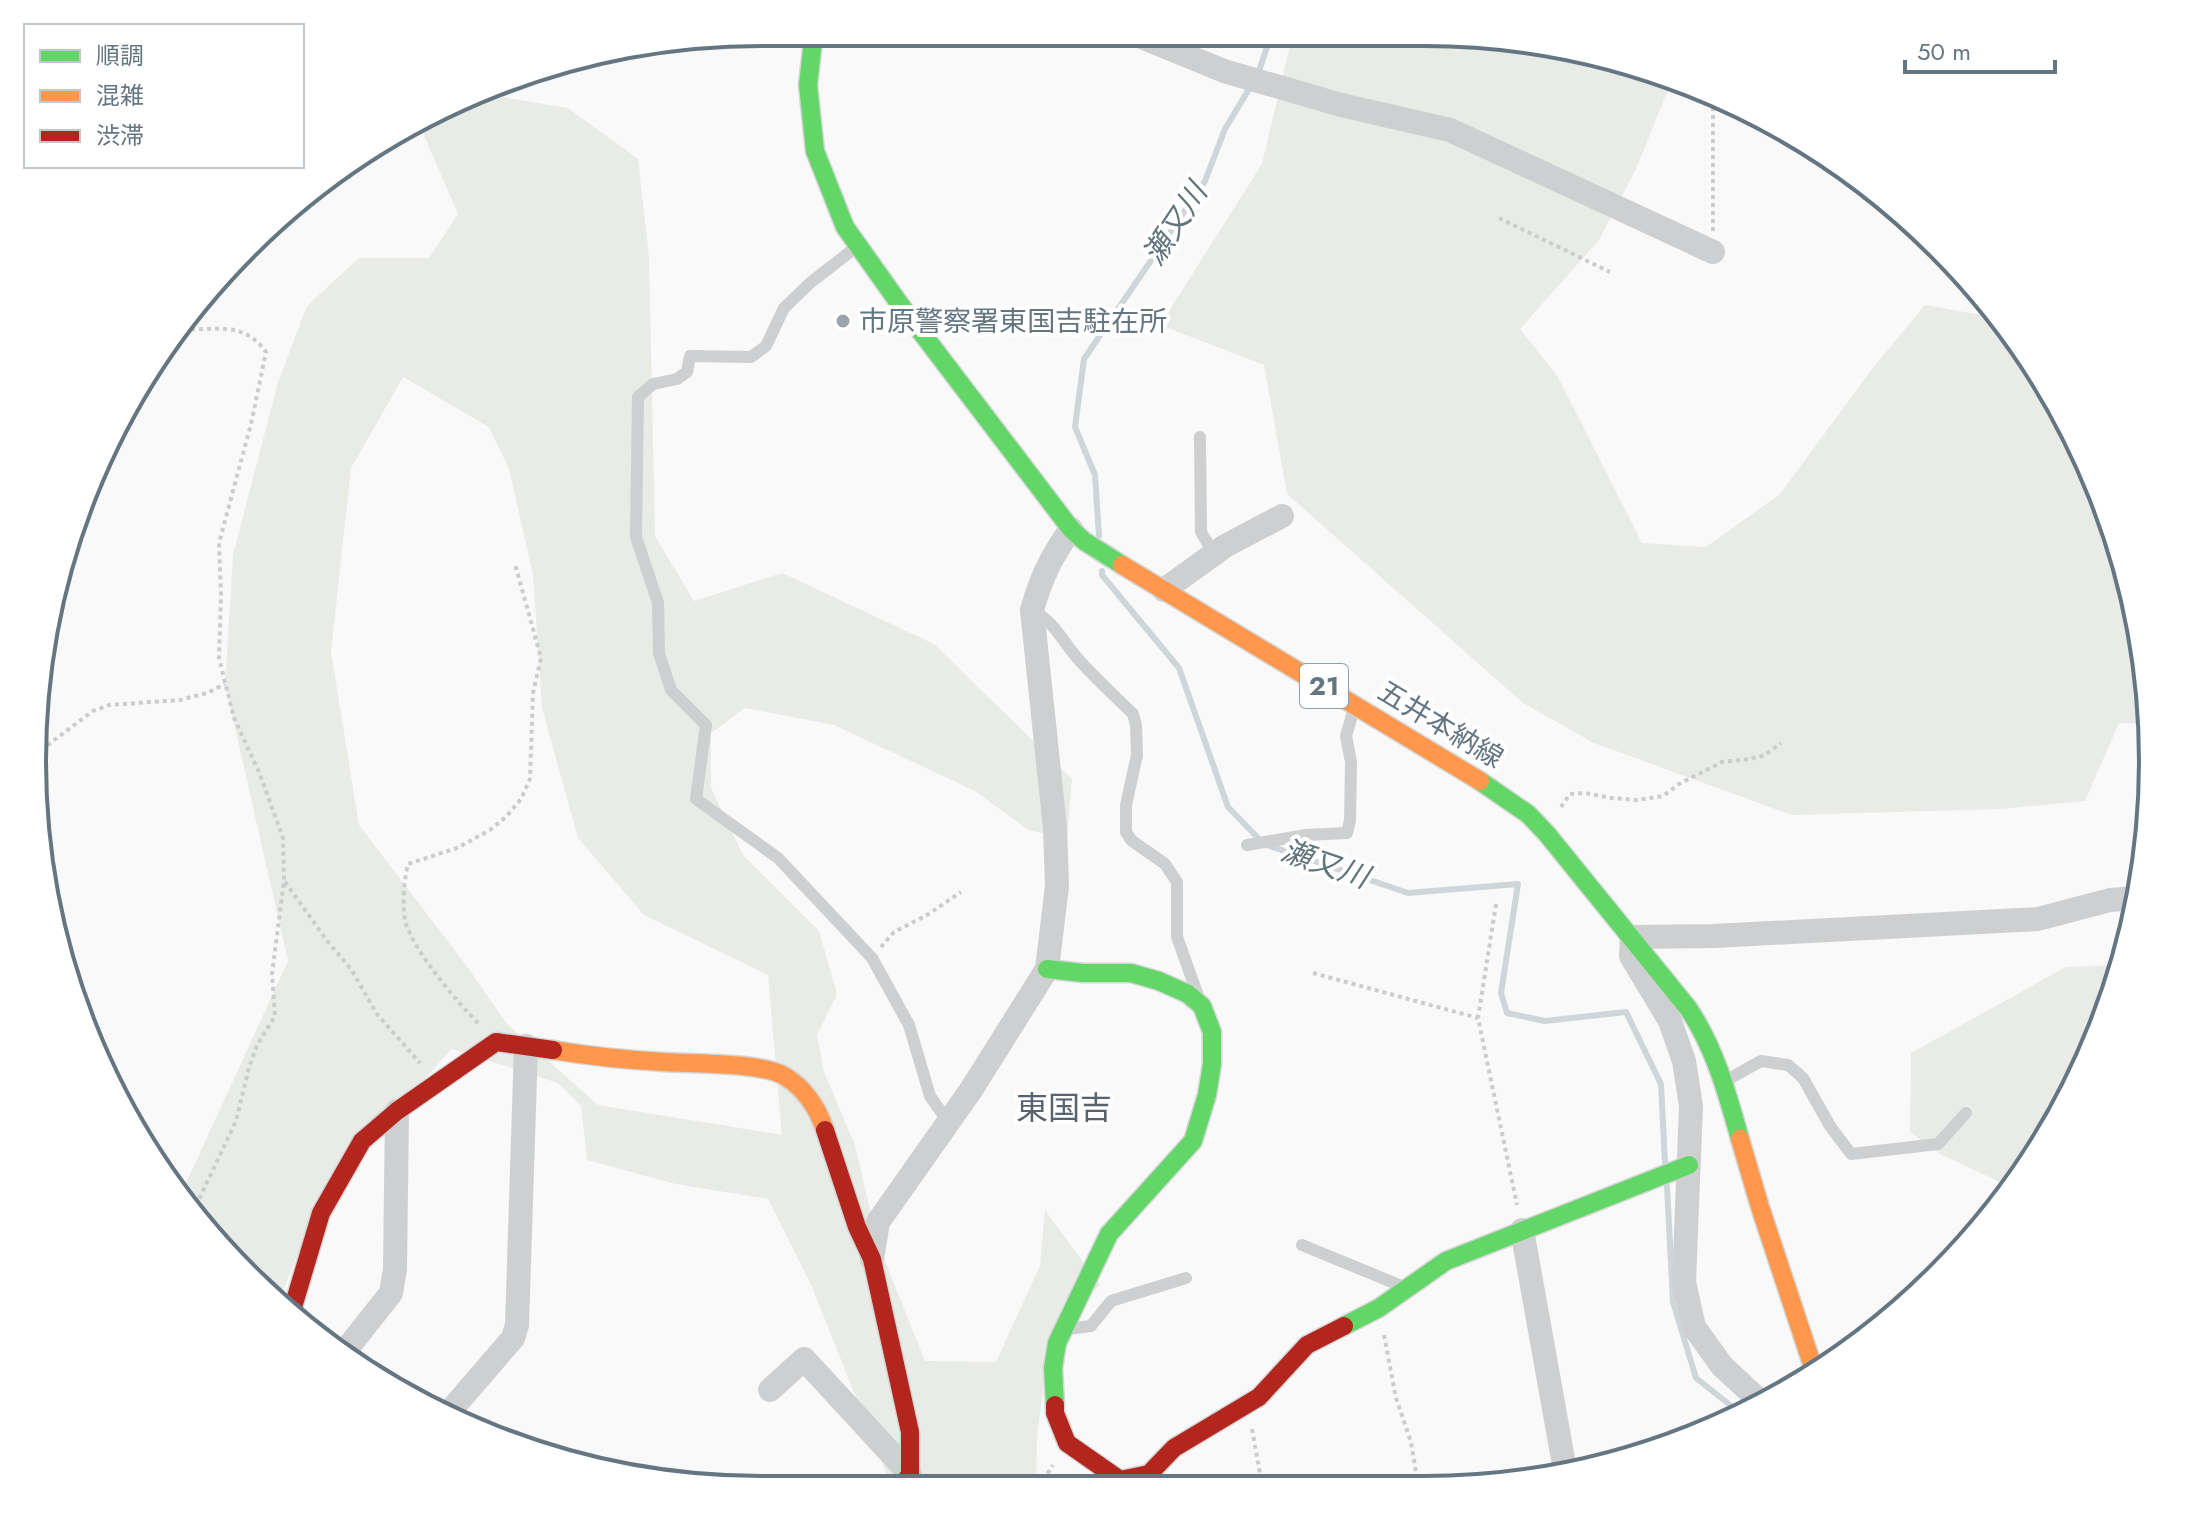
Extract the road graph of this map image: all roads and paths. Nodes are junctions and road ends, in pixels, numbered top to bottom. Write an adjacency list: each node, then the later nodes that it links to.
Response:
1 (811, 46): 5 (street, 五井本納線 / 21)
2 (1163, 46): 6 (street)
3 (1713, 107): 6 (path)
4 (1499, 218): 7 (path)
5 (859, 246): 11 (street, 五井本納線 / 21); 27 (lane)
6 (1713, 252)
7 (1610, 272)
8 (192, 329): 16 (path)
9 (1200, 437): 12 (lane)
10 (1282, 516): 12 (street)
11 (1071, 529): 14 (street, 五井本納線 / 21); 15 (street)
12 (1214, 554): 14 (street)
13 (515, 564): 32 (path)
14 (1164, 590): 17 (street, 五井本納線 / 21)
15 (1032, 610): 28 (street); 30 (lane)
16 (225, 684): 19 (path); 22 (path)
17 (1355, 705): 20 (street, 五井本納線 / 21); 21 (lane)
18 (1781, 743): 20 (path)
19 (47, 746)
20 (1547, 834): 26 (street, 五井本納線 / 21)
21 (1247, 845)
22 (284, 881): 35 (path); 40 (path)
23 (961, 892): 27 (path)
24 (2125, 899): 26 (street)
25 (1496, 904): 31 (path)
26 (1632, 937): 34 (street, 五井本納線 / 21); 39 (street)
27 (872, 958): 38 (lane)
28 (1047, 969): 30 (street); 38 (street)
29 (1313, 973): 31 (path)
30 (1202, 1006): 48 (street)
31 (1478, 1018): 41 (path)
32 (496, 1042): 33 (street); 35 (street)
33 (526, 1046): 43 (street); 54 (street)
34 (1724, 1082): 37 (lane); 50 (street, 五井本納線 / 21)
35 (438, 1084): 36 (street)
36 (397, 1111): 46 (street); 49 (street)
37 (1966, 1113)
38 (948, 1122): 43 (street)
39 (1689, 1165): 41 (street); 52 (street)
40 (198, 1201)
41 (1522, 1230): 45 (street); 55 (street)
42 (1302, 1245): 45 (lane)
43 (872, 1259): 57 (street)
44 (1186, 1278): 48 (lane)
45 (1407, 1288): 47 (street)
46 (294, 1303)
47 (1379, 1308): 53 (street); 61 (path)
48 (1064, 1329): 58 (street)
49 (350, 1345)
50 (1811, 1362)
51 (770, 1390): 56 (street)
52 (1753, 1395)
53 (1247, 1403): 59 (street); 60 (path)
54 (454, 1406)
55 (1564, 1462)
56 (901, 1476)
57 (906, 1476)
58 (1114, 1476)
59 (1139, 1476)
60 (1260, 1476)
61 (1417, 1476)

